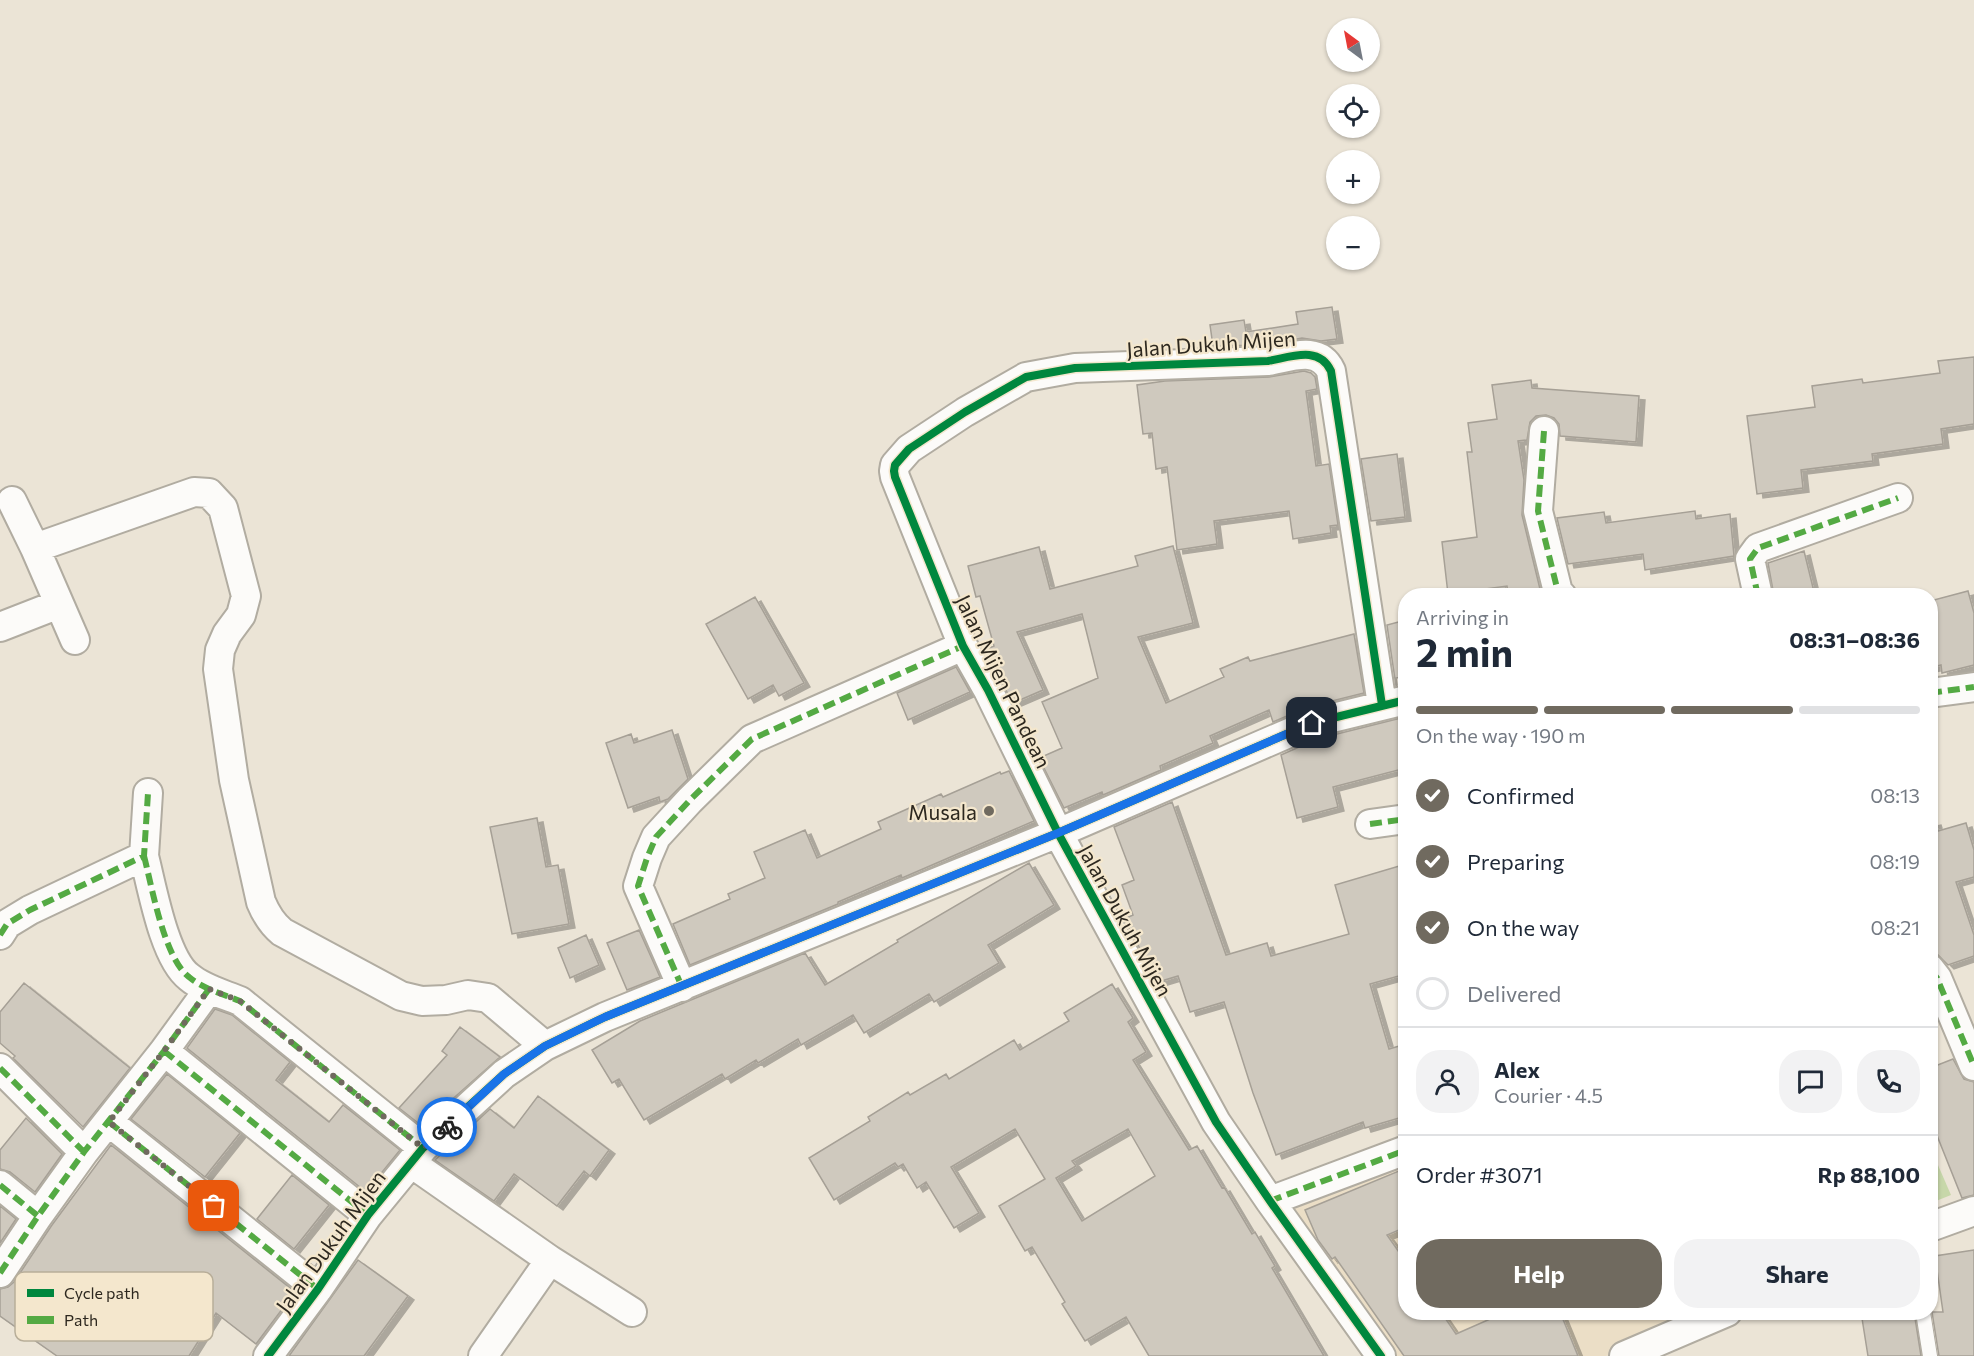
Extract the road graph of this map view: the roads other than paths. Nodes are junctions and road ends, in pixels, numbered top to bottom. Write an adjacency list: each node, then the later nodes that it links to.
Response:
1 (1545, 431): 6 (street)
2 (895, 477): 11 (street, Jalan Mijen Pandean); 14 (street, Jalan Dukuh Mijen)
3 (1898, 498): 7 (street)
4 (12, 501): 5 (street)
5 (35, 548): 8 (street); 24 (street)
6 (1557, 588)
7 (1756, 588)
8 (59, 604): 9 (street); 10 (street)
9 (0, 627)
10 (75, 640)
11 (963, 646): 18 (street, Jalan Mijen Pandean); 22 (street)
12 (1974, 687): 13 (street)
13 (1938, 692)
14 (1394, 703): 18 (street)
15 (148, 793): 19 (street)
16 (1398, 820): 17 (street)
17 (1370, 824)
18 (1058, 833): 22 (street, Jalan Dukuh Mijen); 33 (street, Jalan Dukuh Mijen)
19 (144, 856): 20 (street); 23 (street)
20 (0, 935)
21 (1938, 980): 26 (street)
22 (682, 987): 24 (street, Jalan Dukuh Mijen)
23 (209, 989): 25 (street); 31 (street)
24 (545, 1046): 31 (street, Jalan Dukuh Mijen)
25 (164, 1051): 28 (street); 35 (street, Jalan Dukuh Mijen)
26 (1974, 1066)
27 (0, 1068): 29 (street)
28 (109, 1122): 29 (street); 40 (street, Jalan Dukuh Mijen)
29 (84, 1152): 36 (street)
30 (1398, 1153): 33 (street)
31 (417, 1156): 35 (street, Jalan Dukuh Mijen); 38 (street)
32 (0, 1185): 36 (street)
33 (1270, 1201): 46 (street, Jalan Dukuh Mijen)
34 (1974, 1211): 37 (street)
35 (368, 1215): 40 (street, Jalan Dukuh Mijen)
36 (38, 1216): 39 (street)
37 (1938, 1224)
38 (550, 1260): 41 (street); 45 (street)
39 (0, 1273)
40 (318, 1289): 44 (street, Jalan Dukuh Mijen)
41 (632, 1312)
42 (1708, 1320): 47 (street)
43 (1924, 1320): 48 (lane)
44 (268, 1356)
45 (483, 1356)
46 (1381, 1356)
47 (1624, 1356)
48 (1930, 1356)

